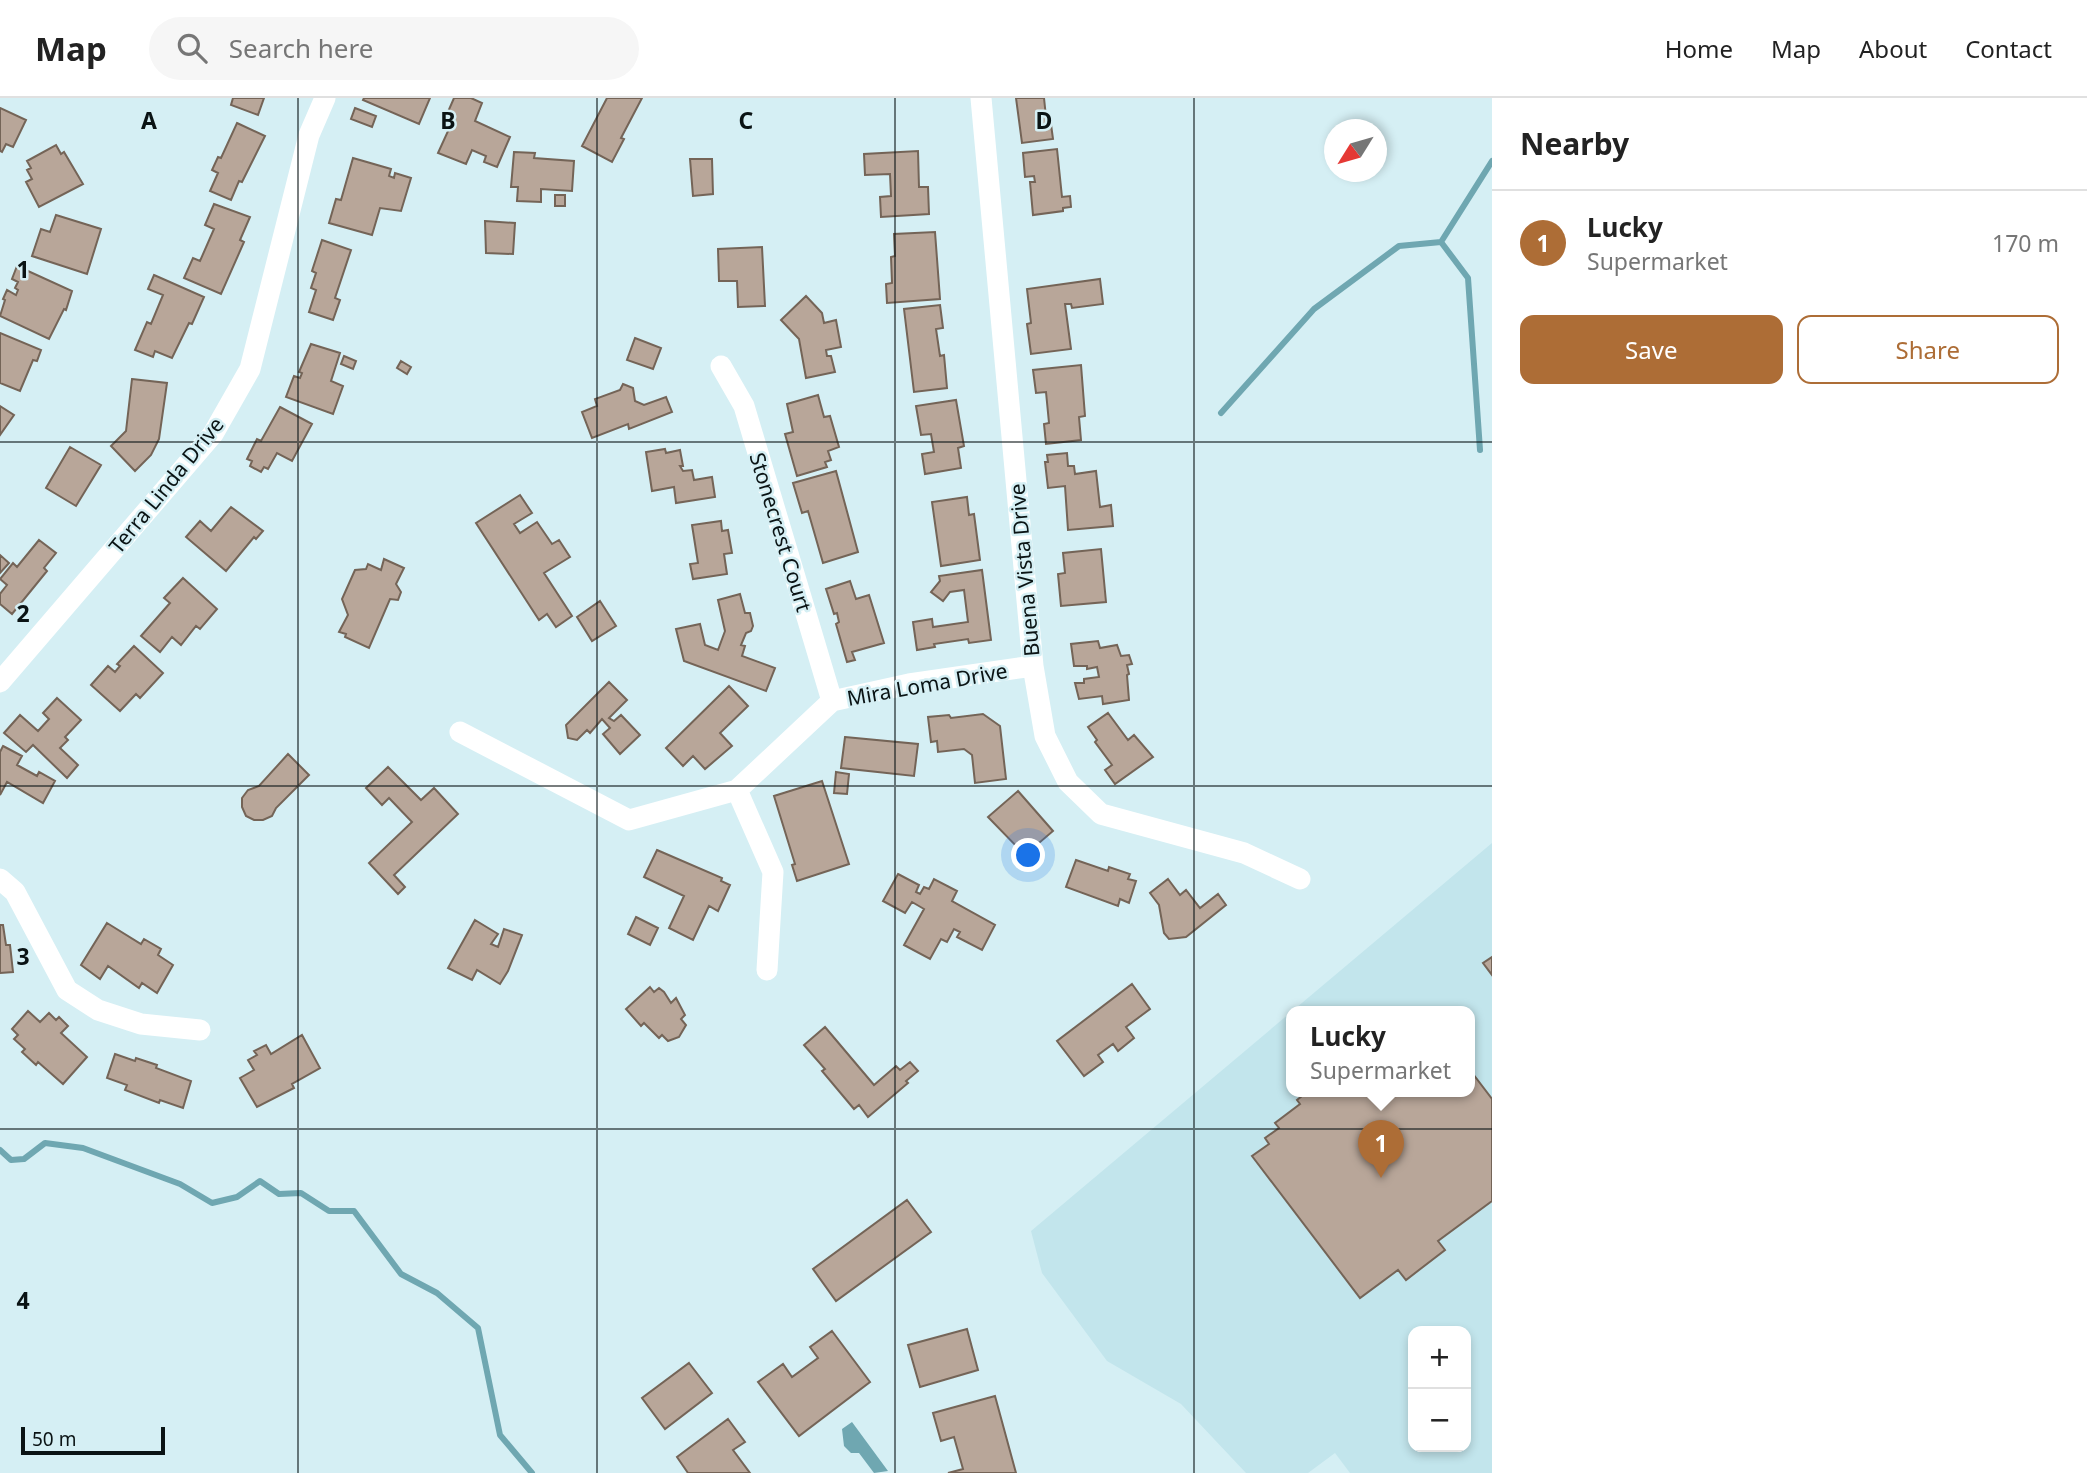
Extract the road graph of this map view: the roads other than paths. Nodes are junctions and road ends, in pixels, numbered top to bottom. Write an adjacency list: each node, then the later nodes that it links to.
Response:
1 (326, 98): 5 (street, Terra Linda Drive)
2 (981, 98): 4 (street, Buena Vista Drive)
3 (721, 366): 6 (street, Stonecrest Court)
4 (1033, 666): 6 (street, Mira Loma Drive); 9 (street, Buena Vista Drive)
5 (0, 682)
6 (832, 701): 8 (street, Mira Loma Drive)
7 (460, 732): 8 (street, Mira Loma Drive)
8 (737, 790): 11 (street)
9 (1300, 878)
10 (0, 879): 12 (street)
11 (767, 970)
12 (200, 1030)

